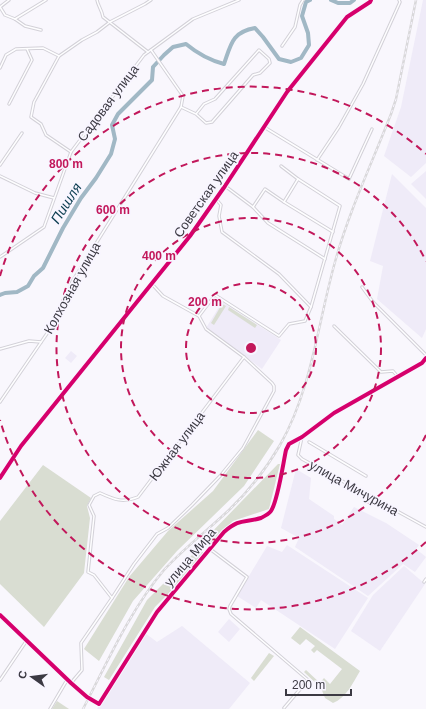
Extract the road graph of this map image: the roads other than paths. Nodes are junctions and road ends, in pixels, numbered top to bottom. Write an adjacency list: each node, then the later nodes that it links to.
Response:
1 (9, 0): 9 (street)
2 (46, 0): 10 (street)
3 (97, 0): 11 (street)
4 (150, 0): 11 (street)
5 (239, 0): 15 (street, Садовая улица)
6 (303, 0): 13 (street)
7 (371, 0): 22 (street, Советская улица)
8 (399, 0): 26 (street)
9 (0, 7): 10 (street)
10 (15, 19): 12 (street)
11 (110, 22): 16 (street); 17 (street)
12 (41, 30)
13 (282, 46)
14 (27, 49): 17 (street); 18 (street); 19 (street)
15 (151, 50): 16 (street, Садовая улица); 20 (street)
16 (148, 52): 25 (street, Садовая улица)
17 (59, 56): 25 (street)
18 (0, 66)
19 (9, 104)
20 (181, 107): 21 (street); 44 (street, Колхозная улица)
21 (196, 114): 21 (street)
22 (264, 127): 26 (street); 31 (street, Советская улица)
23 (372, 129): 26 (street)
24 (22, 134): 27 (street)
25 (71, 152): 32 (street, Садовая улица)
26 (317, 160)
27 (0, 165)
28 (280, 166): 30 (street)
29 (0, 176): 32 (street)
30 (298, 179): 34 (street); 36 (street)
31 (225, 186): 33 (street, Советская улица); 35 (street)
32 (54, 198): 37 (street, Садовая улица)
33 (216, 199): 39 (street, Советская улица); 41 (street)
34 (284, 202): 35 (street); 36 (street)
35 (253, 207): 38 (street)
36 (334, 232): 38 (street)
37 (0, 258)
38 (325, 259): 41 (street)
39 (151, 283): 42 (street); 53 (street, Советская улица)
40 (362, 287): 47 (street)
41 (311, 307): 42 (street)
42 (199, 316): 46 (street)
43 (334, 326): 48 (street)
44 (41, 342): 45 (street); 49 (street, Колхозная улица)
45 (0, 349)
46 (244, 357): 58 (street); 58 (street, Южная улица)
47 (426, 357): 48 (street, улица Мира)
48 (398, 377): 50 (street, улица Мира)
49 (0, 402)
50 (302, 437): 54 (street, улица Мичурина); 55 (street, улица Мира)
51 (309, 442): 52 (street)
52 (366, 476)
53 (0, 478)
54 (426, 527)
55 (210, 549): 63 (street, улица Мира); 64 (street)
56 (426, 579): 57 (street)
57 (424, 582)
58 (112, 598): 63 (street)
59 (0, 615): 60 (street)
60 (27, 640): 61 (street); 62 (street)
61 (0, 680)
62 (67, 680): 63 (street); 65 (street)
63 (71, 683)
64 (284, 708)
65 (50, 709)

